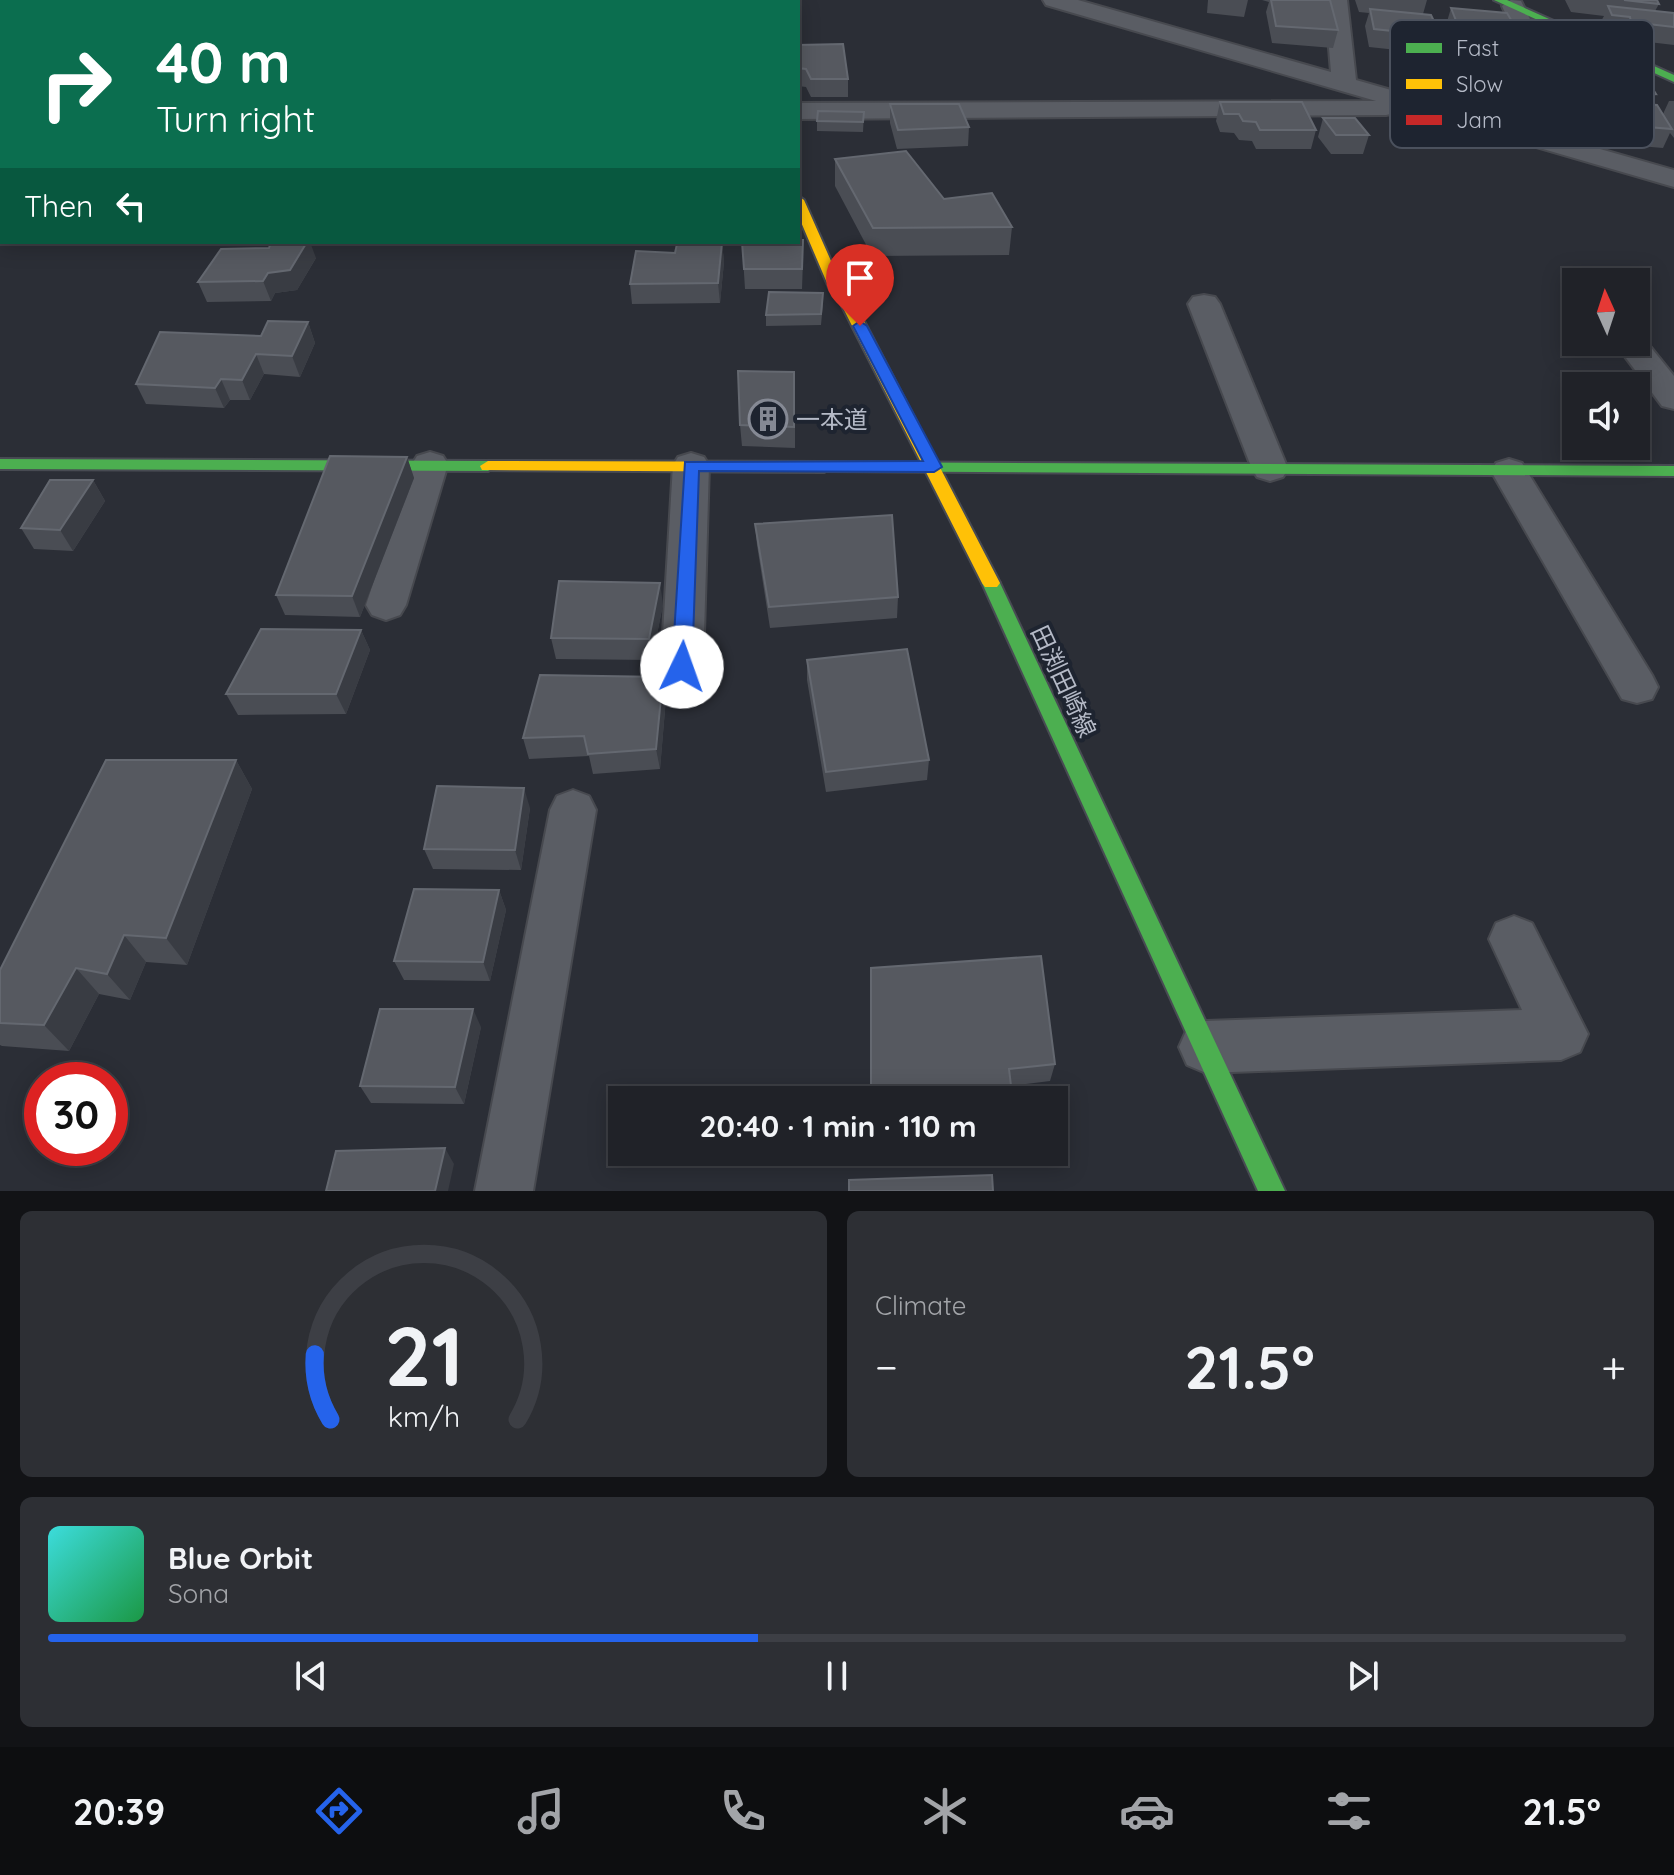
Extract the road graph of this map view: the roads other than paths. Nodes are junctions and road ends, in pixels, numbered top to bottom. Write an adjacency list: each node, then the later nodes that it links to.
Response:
1 (1054, 0): 7 (street)
2 (1336, 0): 7 (street)
3 (1506, 3): 4 (street)
4 (1544, 20)
5 (1654, 70): 6 (street)
6 (1674, 79)
7 (1344, 82): 8 (street)
8 (1390, 95)
9 (1390, 109): 10 (street)
10 (800, 111)
11 (1572, 148): 13 (street)
12 (1581, 148): 13 (street)
13 (1582, 151): 14 (street)
14 (1674, 179)
15 (800, 205): 22 (street, 田渕田崎線)
16 (1204, 304): 23 (street)
17 (1641, 356): 18 (street)
18 (1674, 399)
19 (0, 464): 20 (street)
20 (430, 464): 21 (street); 26 (street)
21 (691, 465): 22 (street); 27 (street)
22 (934, 467): 23 (street); 31 (street, 田渕田崎線)
23 (1270, 469): 24 (street)
24 (1509, 471): 25 (street); 28 (street)
25 (1674, 471)
26 (386, 605)
27 (682, 667)
28 (1637, 687)
29 (573, 810): 32 (street)
30 (1514, 939): 31 (street)
31 (1206, 1047): 33 (street, 田渕田崎線)
32 (504, 1191)
33 (1272, 1191)

